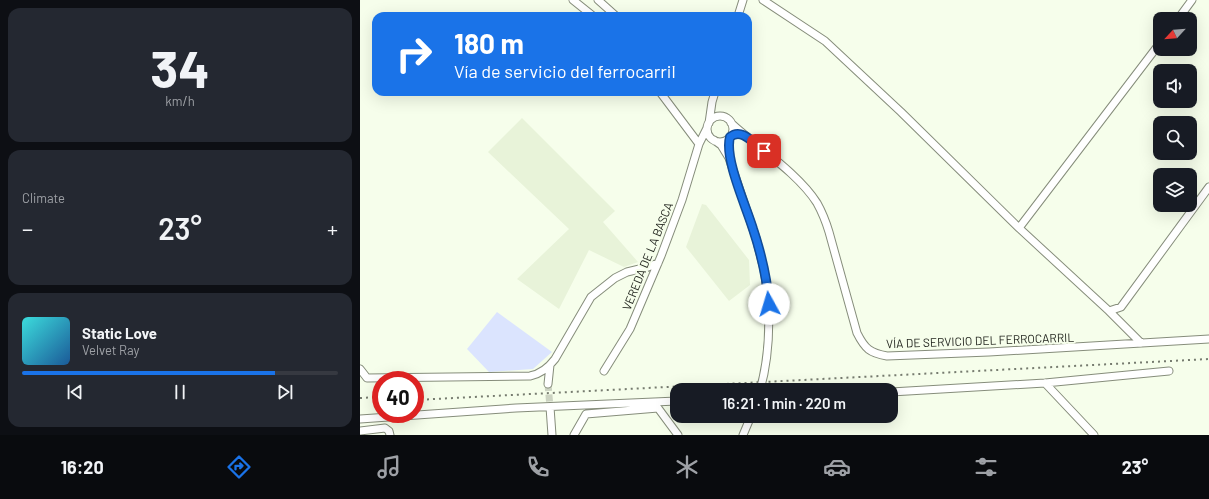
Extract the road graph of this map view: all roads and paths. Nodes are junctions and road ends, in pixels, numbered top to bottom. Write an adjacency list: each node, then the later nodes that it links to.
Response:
1 (573, 0): 6 (street)
2 (598, 0): 7 (street)
3 (743, 0): 8 (street)
4 (763, 0): 23 (street)
5 (1192, 0): 9 (street)
6 (588, 12)
7 (612, 12)
8 (739, 12)
9 (1183, 12)
10 (1153, 52): 23 (street)
11 (663, 96): 20 (street)
12 (714, 96): 13 (street, VEREDA DE LA BASCA)
13 (712, 102): 14 (street); 16 (street, VEREDA DE LA BASCA)
14 (722, 117): 15 (street); 16 (street)
15 (731, 123): 17 (street, VÍA DE SERVICIO DEL FERROCARRIL); 18 (street)
16 (708, 126): 19 (street); 20 (street, VEREDA DE LA BASCA)
17 (743, 134): 18 (street); 27 (street, VÍA DE SERVICIO DEL FERROCARRIL)
18 (730, 136): 19 (street); 21 (street)
19 (712, 139): 20 (street); 21 (street)
20 (699, 144): 24 (street, VEREDA DE LA BASCA)
21 (729, 158): 34 (street, bridge)
22 (1209, 187): 25 (street)
23 (1019, 228): 25 (street)
24 (658, 263): 28 (street); 30 (street, VEREDA DE LA BASCA)
25 (1109, 311): 27 (street)
26 (1209, 339): 27 (street, VÍA DE SERVICIO DEL FERROCARRIL)
27 (1141, 343)
28 (550, 365): 32 (street); 32 (street)
29 (360, 369): 33 (street)
30 (604, 371)
31 (1169, 371): 35 (street)
32 (535, 375): 33 (street)
33 (363, 378)
34 (762, 383)
35 (1045, 383): 36 (street); 47 (street)
36 (898, 392)
37 (670, 401): 38 (street)
38 (550, 407): 39 (street); 43 (street)
39 (360, 419)
40 (748, 423): 46 (street)
41 (360, 431): 42 (street)
42 (390, 435)
43 (552, 435)
44 (574, 435): 45 (street)
45 (678, 435)
46 (742, 435)
47 (1094, 435)

